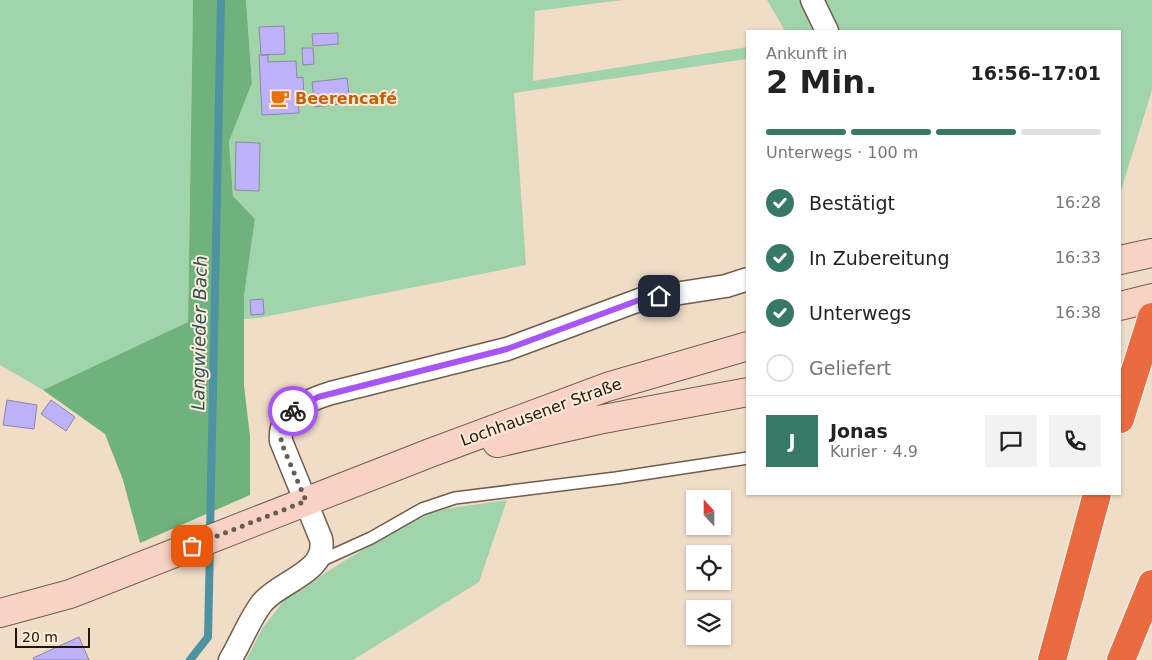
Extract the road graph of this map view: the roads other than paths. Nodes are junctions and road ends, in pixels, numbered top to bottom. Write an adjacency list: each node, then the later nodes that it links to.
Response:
1 (812, 0): 2 (street)
2 (827, 30)
3 (1152, 253): 4 (main road)
4 (1121, 260)
5 (746, 280): 15 (street)
6 (1152, 298): 7 (main road)
7 (1121, 306)
8 (1152, 317): 11 (highway)
9 (746, 347): 13 (main road, Lochhausener Straße)
10 (746, 392): 13 (main road, Lochhausener Straße)
11 (1121, 416)
12 (746, 458): 16 (lane)
13 (339, 488): 15 (main road, Lochhausener Straße)
14 (1098, 495): 20 (highway)
15 (306, 501): 16 (street); 18 (main road, Lochhausener Straße)
16 (317, 563): 19 (street)
17 (1152, 584): 21 (highway)
18 (0, 613)
19 (230, 660)
20 (1052, 660)
21 (1121, 660)

